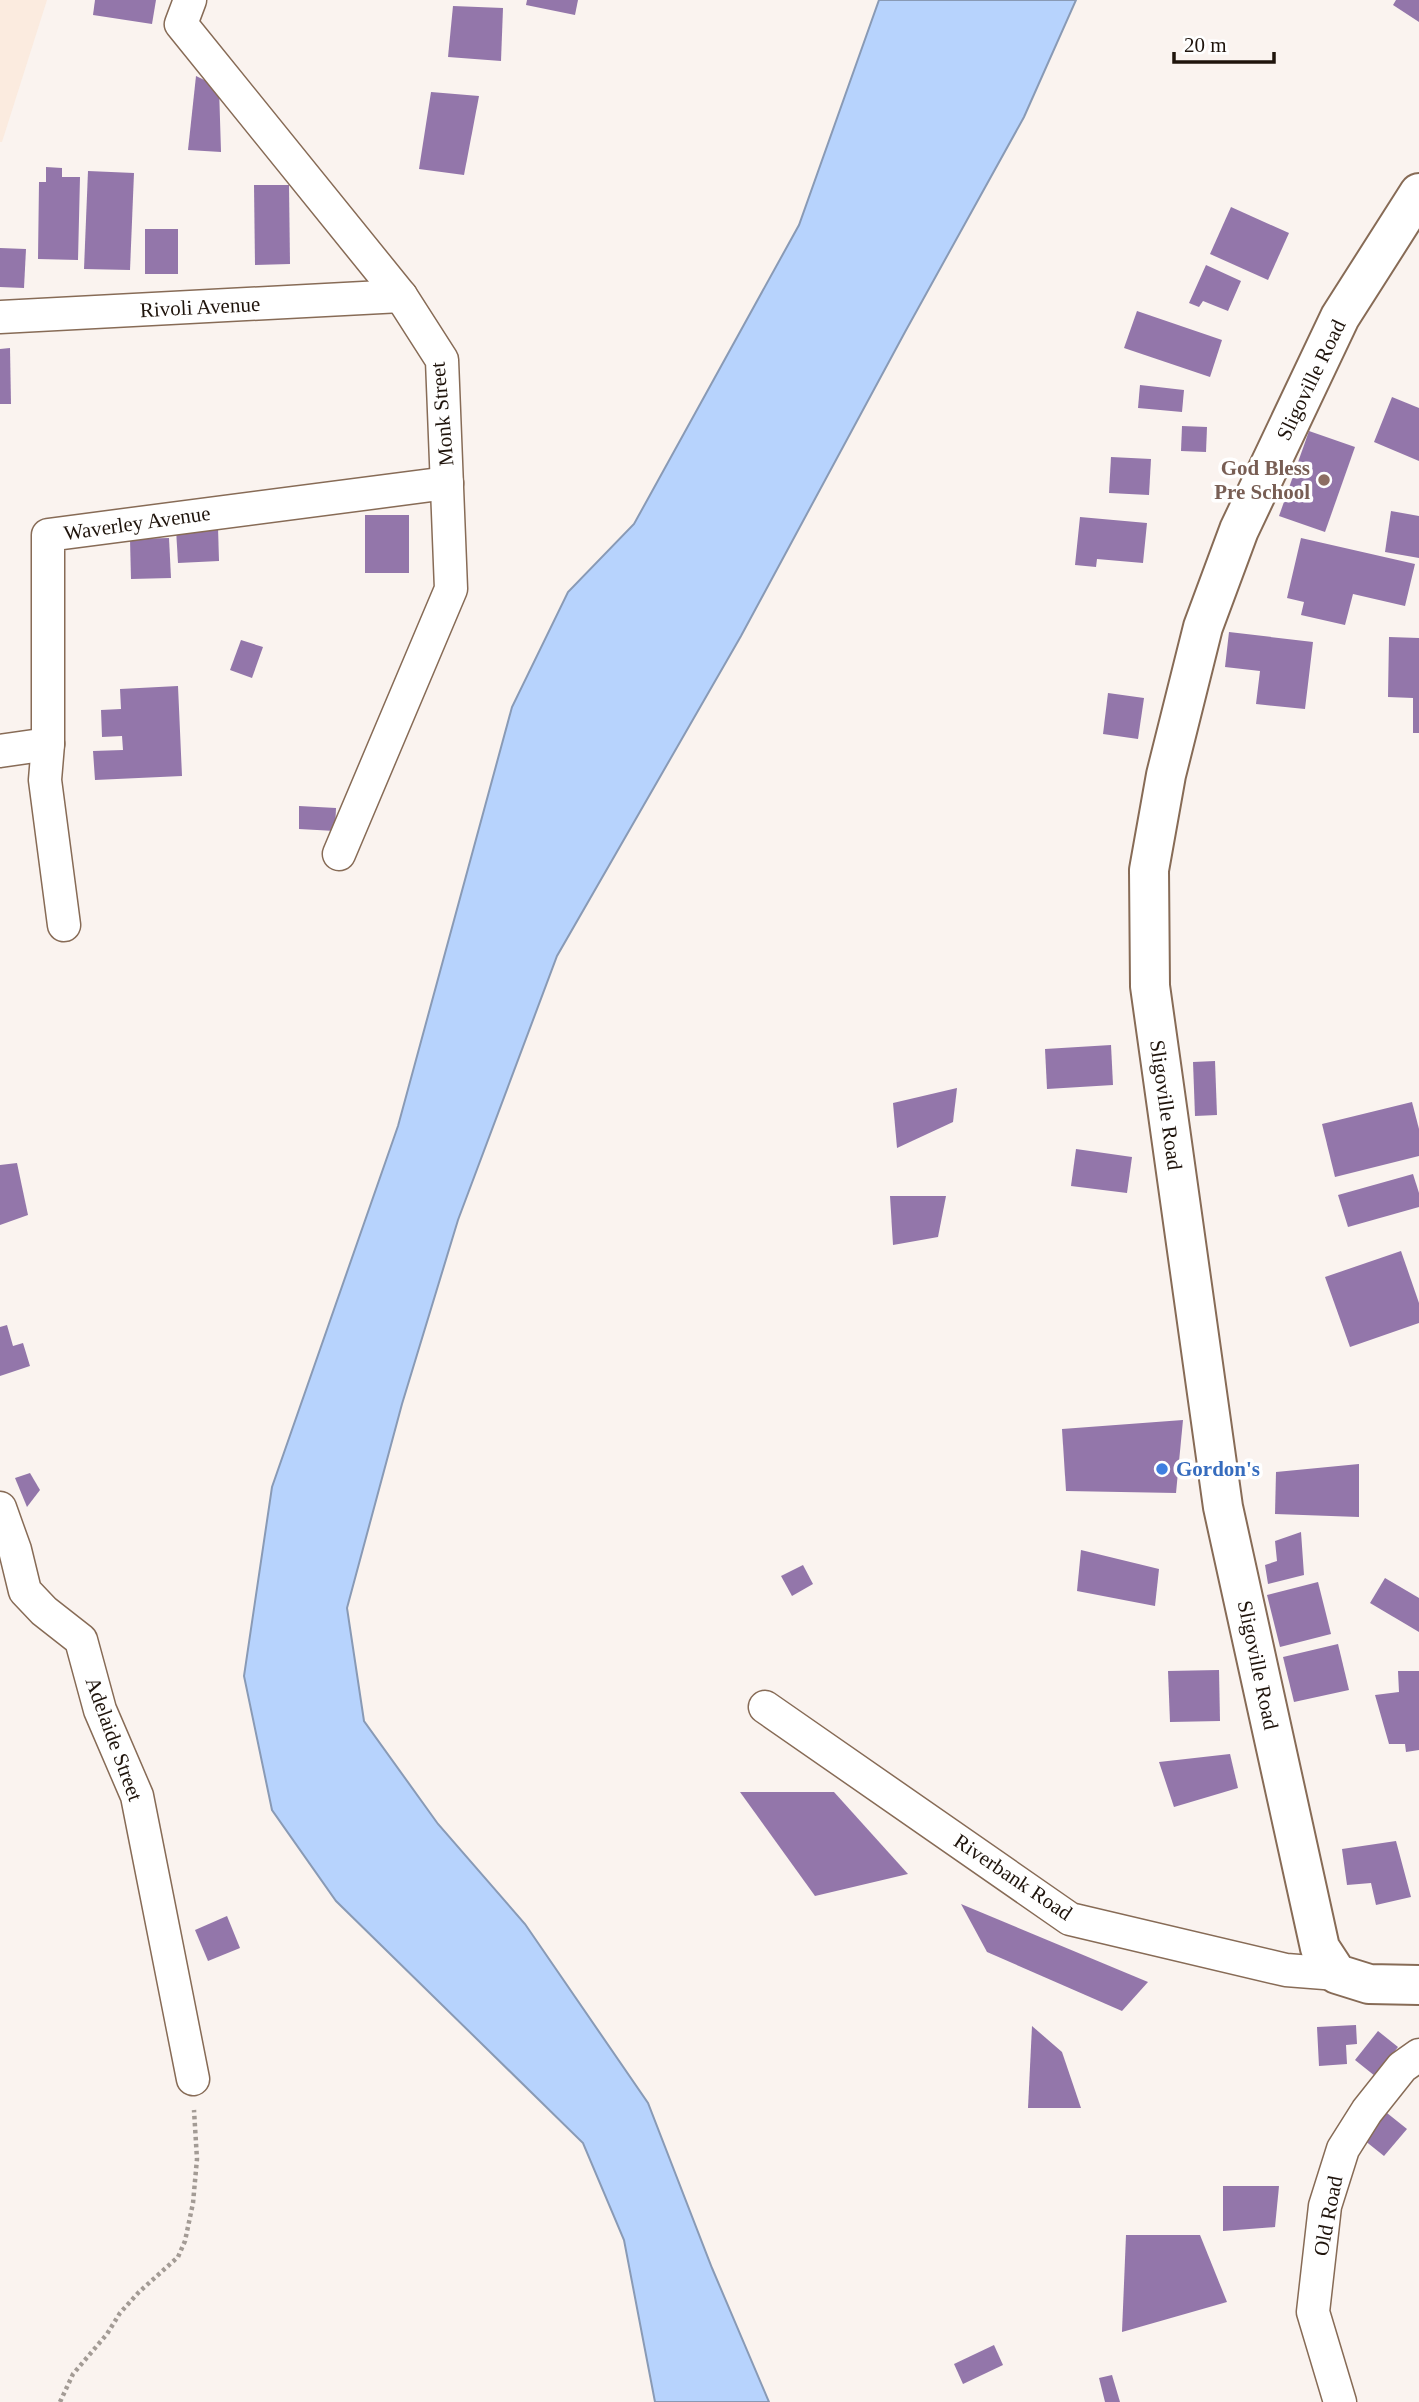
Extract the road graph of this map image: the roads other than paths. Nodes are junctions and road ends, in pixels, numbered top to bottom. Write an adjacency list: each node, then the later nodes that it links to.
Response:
1 (190, 0): 3 (street, Monk Street)
2 (1413, 213): 12 (street, Sligoville Road)
3 (401, 296): 4 (street, Rivoli Avenue); 5 (street, Monk Street)
4 (0, 317)
5 (447, 483): 6 (street, Waverley Avenue); 8 (street, Monk Street)
6 (48, 744): 7 (street); 9 (street, Waverley Avenue)
7 (0, 751)
8 (339, 854)
9 (64, 925)
10 (0, 1508): 15 (street, Adelaide Street)
11 (765, 1707): 12 (street, Riverbank Road)
12 (1337, 1974): 13 (street)
13 (1419, 1985)
14 (1419, 2055): 16 (street, Old Road)
15 (193, 2079)
16 (1340, 2402)

